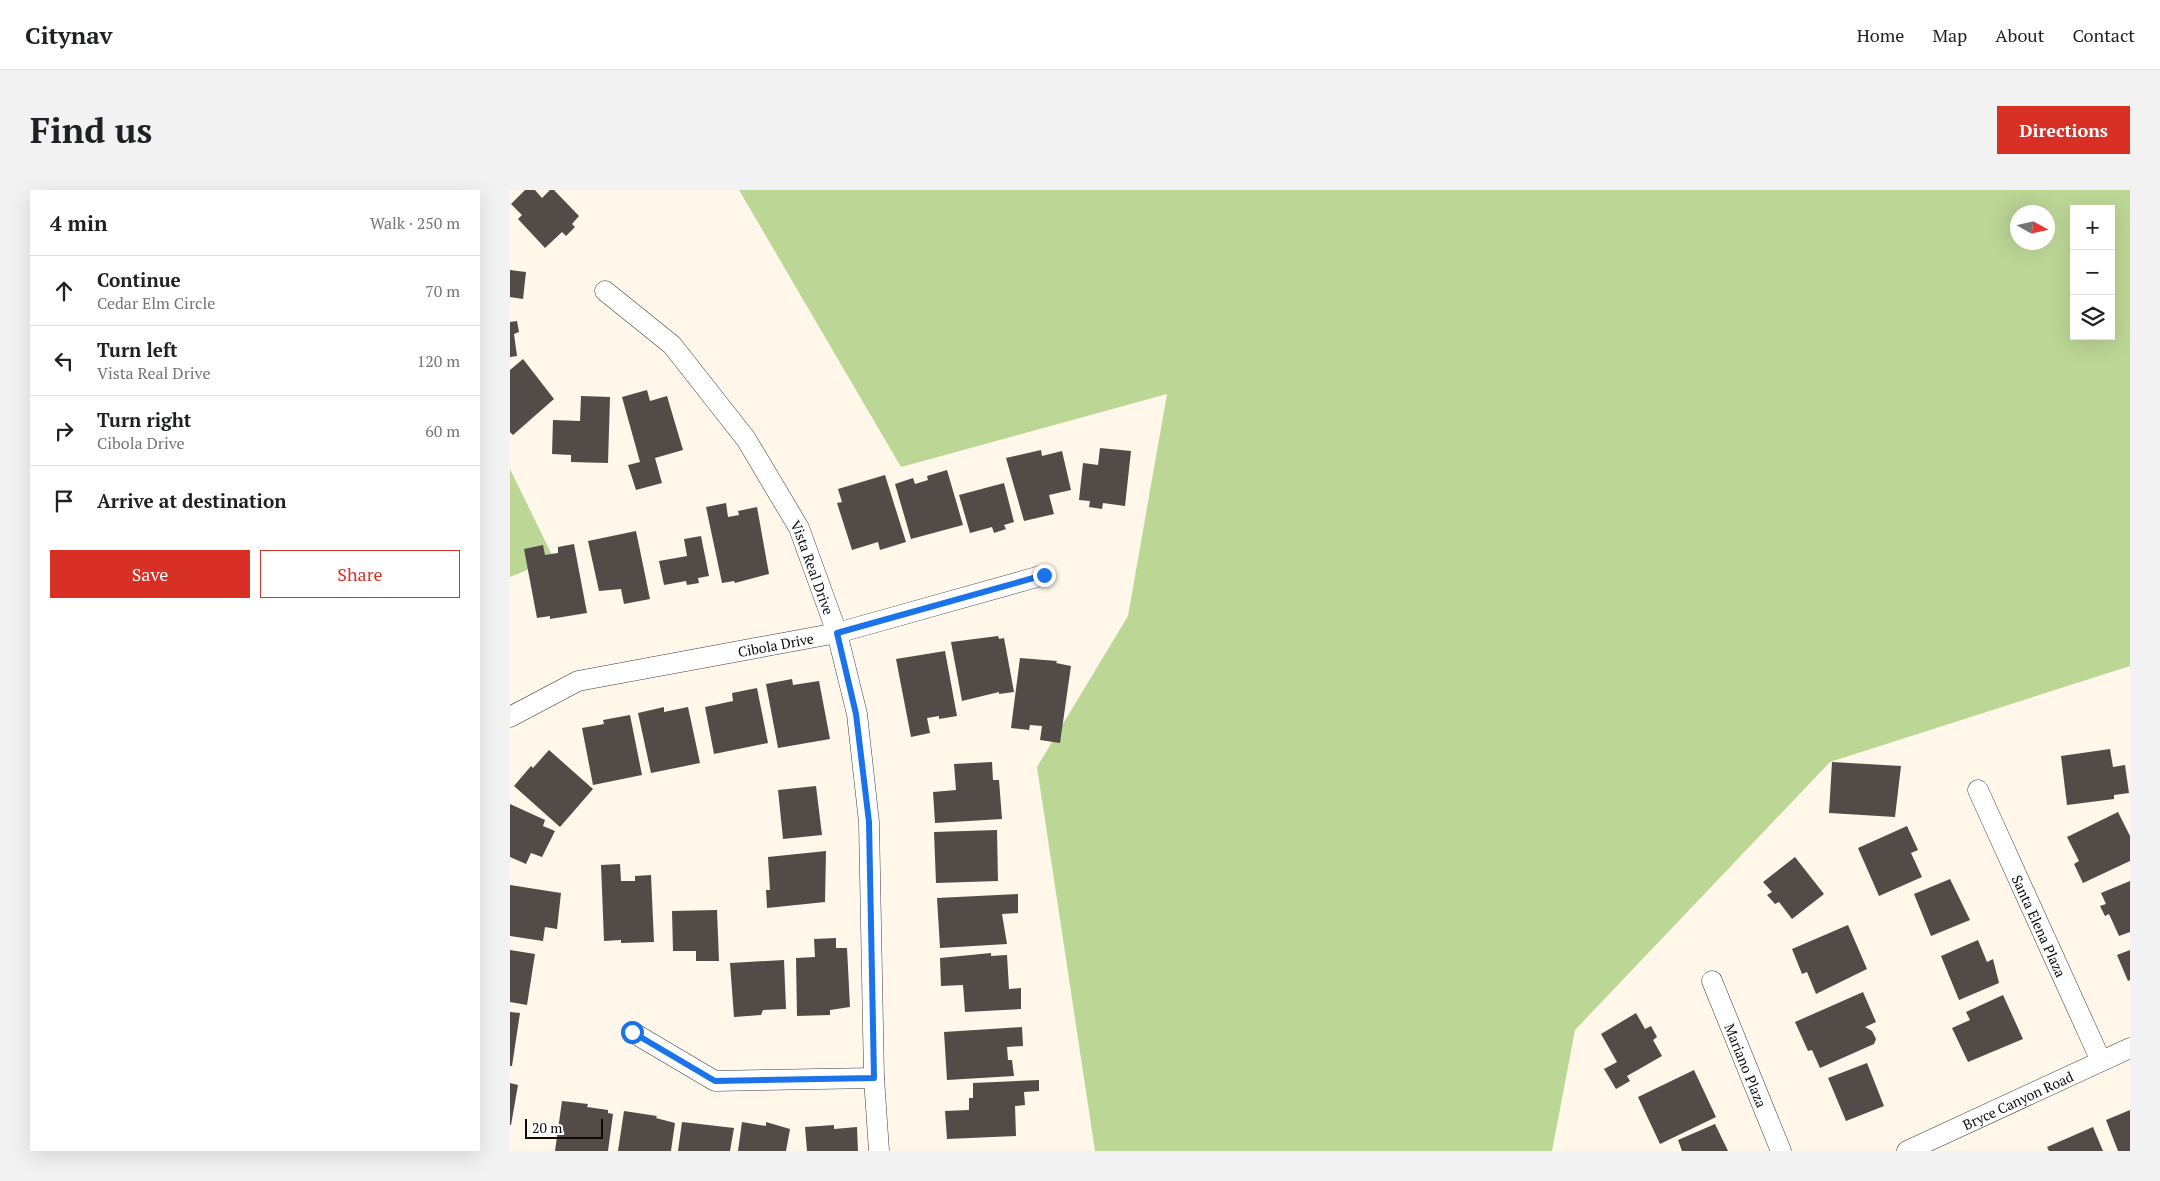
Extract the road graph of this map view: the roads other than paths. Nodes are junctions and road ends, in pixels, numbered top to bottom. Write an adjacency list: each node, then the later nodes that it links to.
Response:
1 (605, 291): 3 (street, Vista Real Drive)
2 (1044, 575): 3 (street, Cibola Drive)
3 (837, 633): 4 (street, Cibola Drive); 10 (street, Vista Real Drive)
4 (510, 717)
5 (1978, 790): 9 (street, Santa Elena Plaza)
6 (1712, 981): 13 (street, Mariano Plaza)
7 (632, 1032): 10 (street)
8 (2130, 1048): 9 (street, Bryce Canyon Road)
9 (2101, 1061): 11 (street, Bryce Canyon Road)
10 (874, 1078): 12 (street, Vista Real Drive)
11 (1920, 1149)
12 (879, 1151)
13 (1781, 1151)

